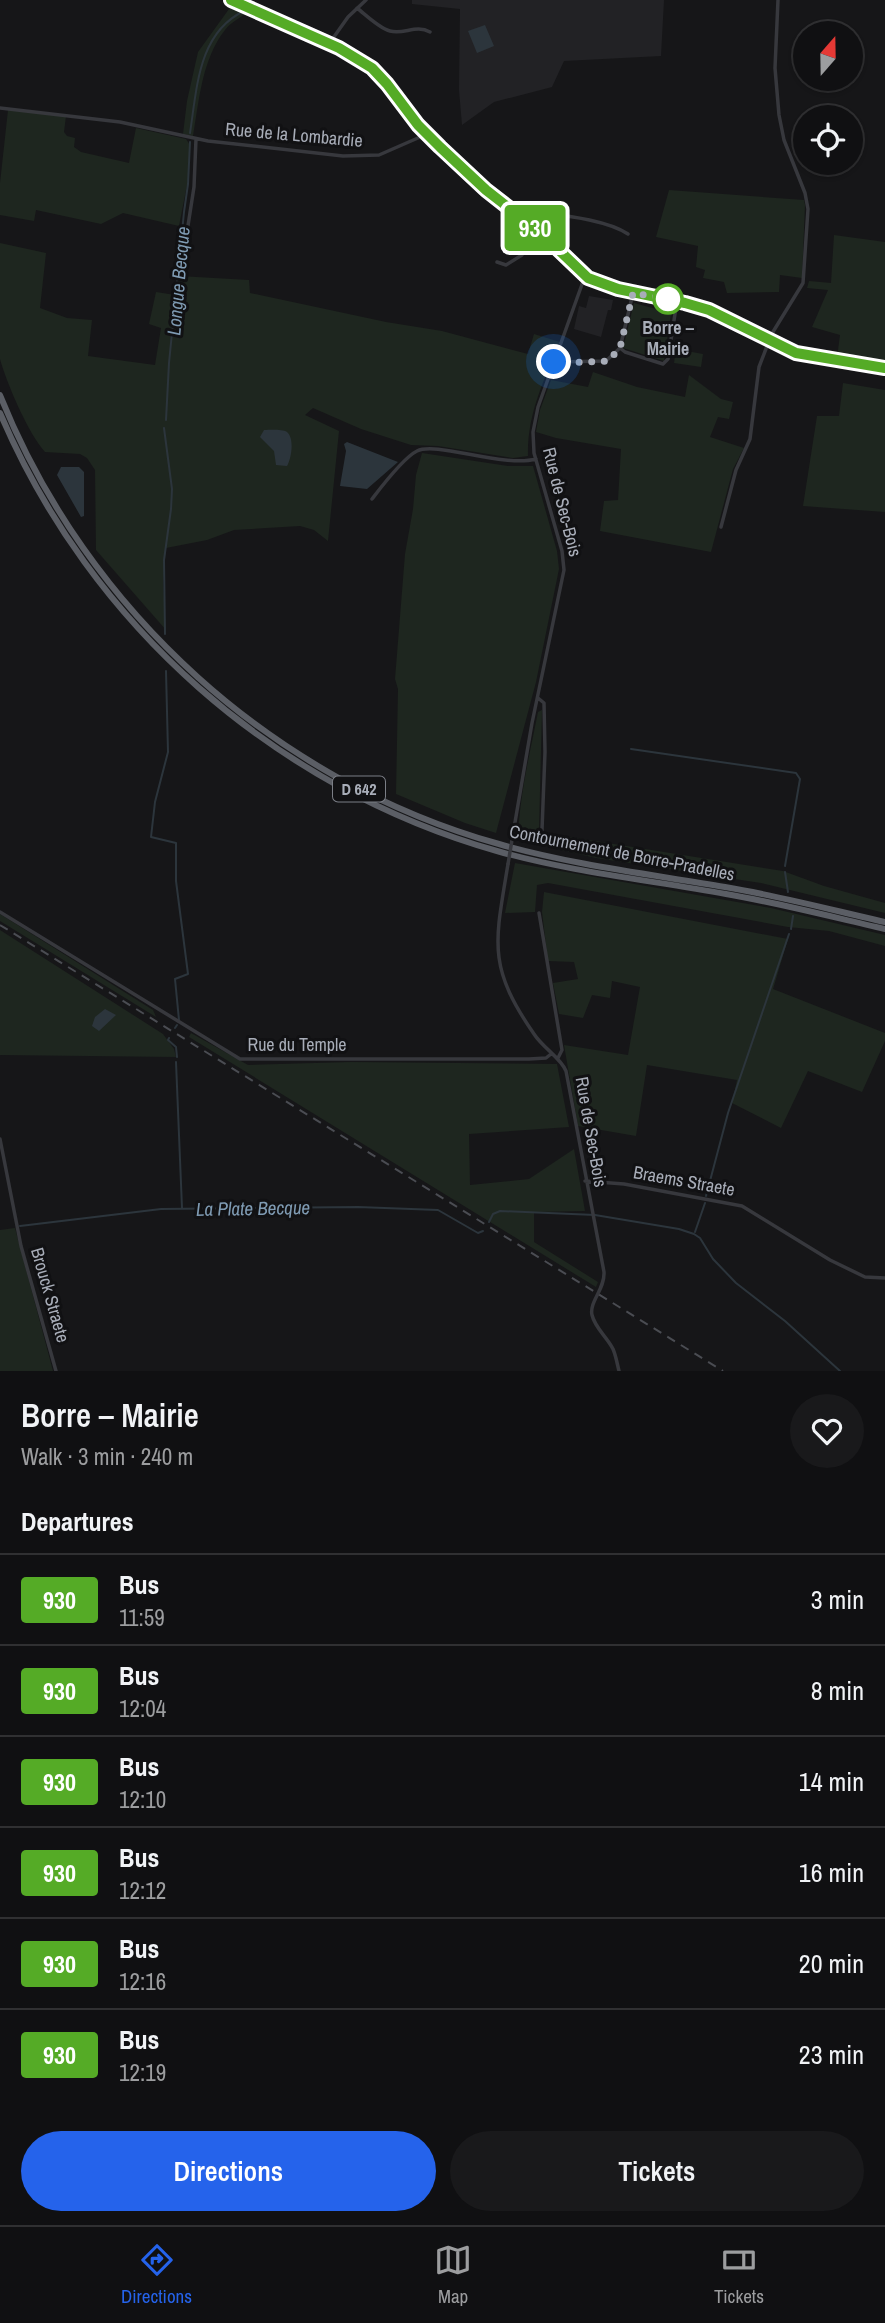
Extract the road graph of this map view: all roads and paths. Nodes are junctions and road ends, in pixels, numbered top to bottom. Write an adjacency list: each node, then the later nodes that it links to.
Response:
1 (366, 0): 4 (street)
2 (778, 0): 17 (street)
3 (234, 1): 6 (street)
4 (357, 8): 5 (street); 6 (street)
5 (430, 32)
6 (331, 42): 8 (street)
7 (0, 108): 9 (street, Rue de la Lombardie)
8 (427, 134): 9 (street, Rue de la Lombardie); 10 (street)
9 (196, 139): 12 (street)
10 (534, 227): 11 (street); 13 (street); 14 (street)
11 (628, 234)
12 (185, 245)
13 (497, 262)
14 (585, 276): 15 (street); 19 (street, Rue de Sec-Bois)
15 (633, 293): 16 (street); 18 (street)
16 (677, 301): 17 (street); 18 (street)
17 (768, 341): 20 (street); 25 (street)
18 (620, 348): 19 (street)
19 (554, 362): 23 (street, Rue de Sec-Bois)
20 (885, 368)
21 (0, 395): 30 (highway, Contournement de Borre-Pradelles / D 642)
22 (0, 413): 31 (highway, D 642)
23 (536, 459): 24 (street); 26 (street, Rue de Sec-Bois)
24 (372, 499)
25 (721, 527)
26 (538, 698): 27 (street, Rue de Sec-Bois); 32 (street, Rue de Sec-Bois, bridge)
27 (541, 830)
28 (0, 912): 32 (street, Rue du Temple)
29 (539, 913): 33 (street, Rue de Sec-Bois)
30 (885, 922)
31 (885, 929)
32 (551, 1054): 33 (street, Rue de Sec-Bois)
33 (557, 1059): 35 (street, Rue de Sec-Bois)
34 (0, 1139): 37 (street, Brouck Straete)
35 (585, 1181): 36 (street, Braems Straete); 38 (street, Rue de Sec-Bois)
36 (885, 1278)
37 (56, 1371)
38 (619, 1371)

